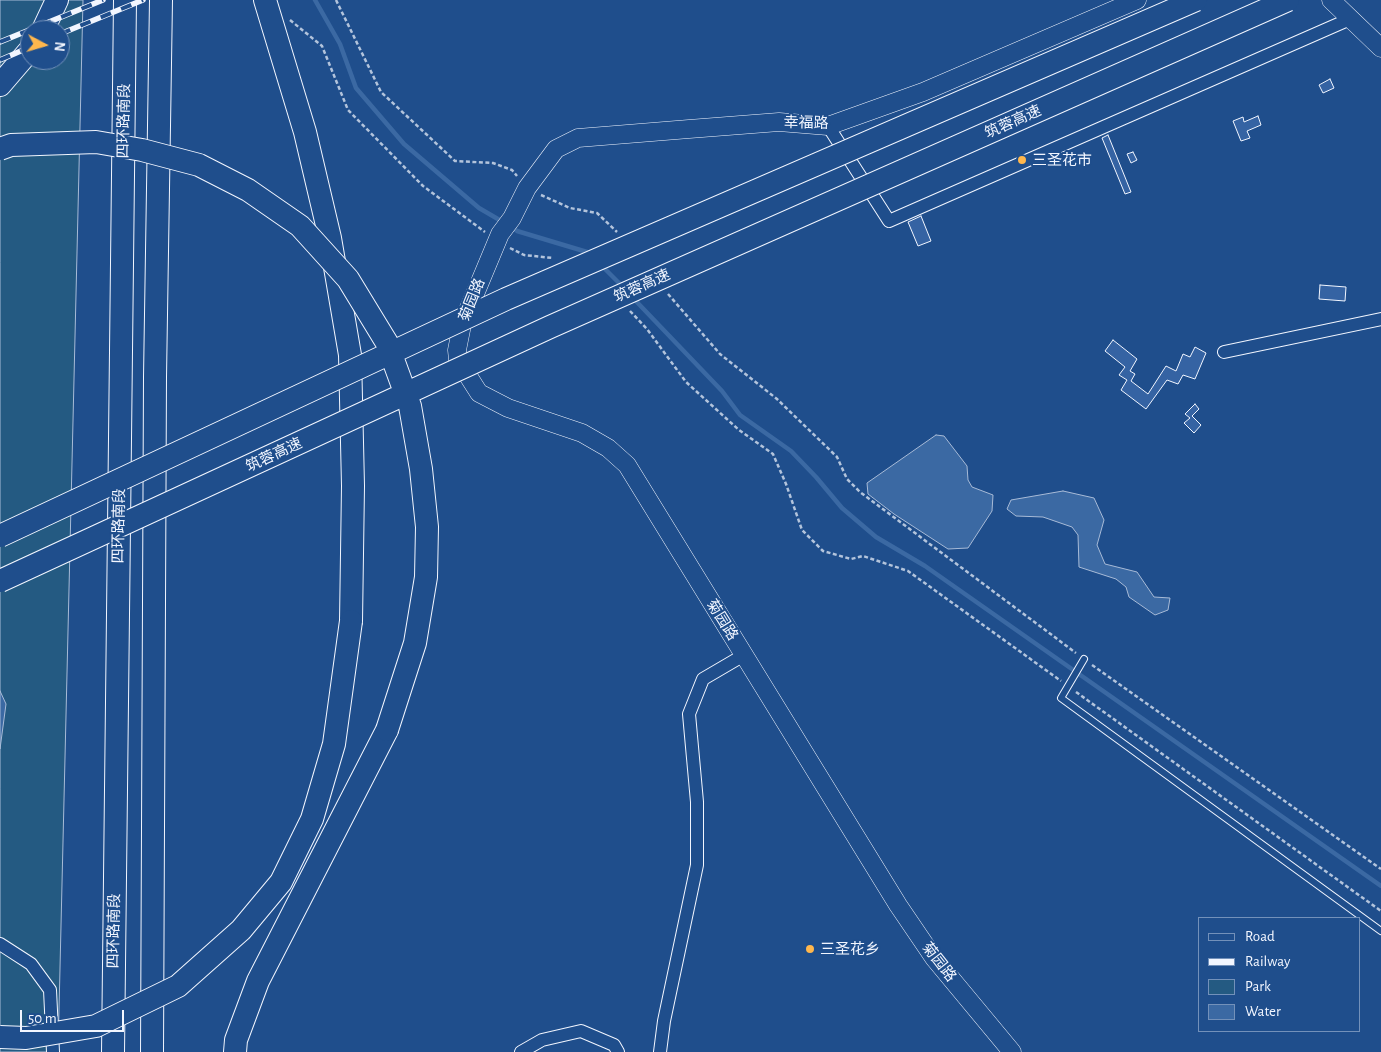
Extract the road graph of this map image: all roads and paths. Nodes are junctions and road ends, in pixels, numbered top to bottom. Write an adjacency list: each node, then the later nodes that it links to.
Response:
1 (57, 0): 12 (highway)
2 (125, 0): 37 (highway, 四环路南段)
3 (161, 0): 38 (highway)
4 (266, 0): 35 (highway, bridge)
5 (336, 0): 18 (path)
6 (1137, 0): 16 (street, 幸福路)
7 (1196, 0): 26 (highway, bridge)
8 (1288, 0): 27 (highway, 筑蓉高速, bridge)
9 (1331, 0): 11 (street)
10 (287, 17): 20 (path)
11 (1350, 19): 13 (street); 16 (street)
12 (48, 20)
13 (1381, 48)
14 (20, 62): 15 (highway)
15 (0, 85)
16 (828, 126): 18 (street, 幸福路)
17 (0, 149): 39 (highway, bridge)
18 (527, 188): 19 (path); 20 (street, 幸福路)
19 (620, 236)
20 (499, 238): 21 (path); 28 (street, 菊园路)
21 (554, 258)
22 (662, 287): 29 (path)
23 (628, 308): 30 (path)
24 (1381, 319): 25 (street)
25 (1224, 352)
26 (0, 536)
27 (0, 581)
28 (744, 655): 42 (street); 43 (street, 菊园路)
29 (1082, 662): 30 (lane); 31 (path)
30 (1067, 686): 32 (path); 33 (lane)
31 (1381, 869)
32 (1381, 911)
33 (1381, 931)
34 (0, 944): 36 (street)
35 (0, 1037)
36 (53, 1052)
37 (113, 1052)
38 (152, 1052)
39 (235, 1052)
40 (521, 1052): 41 (street)
41 (618, 1052)
42 (660, 1052)
43 (1012, 1052)

